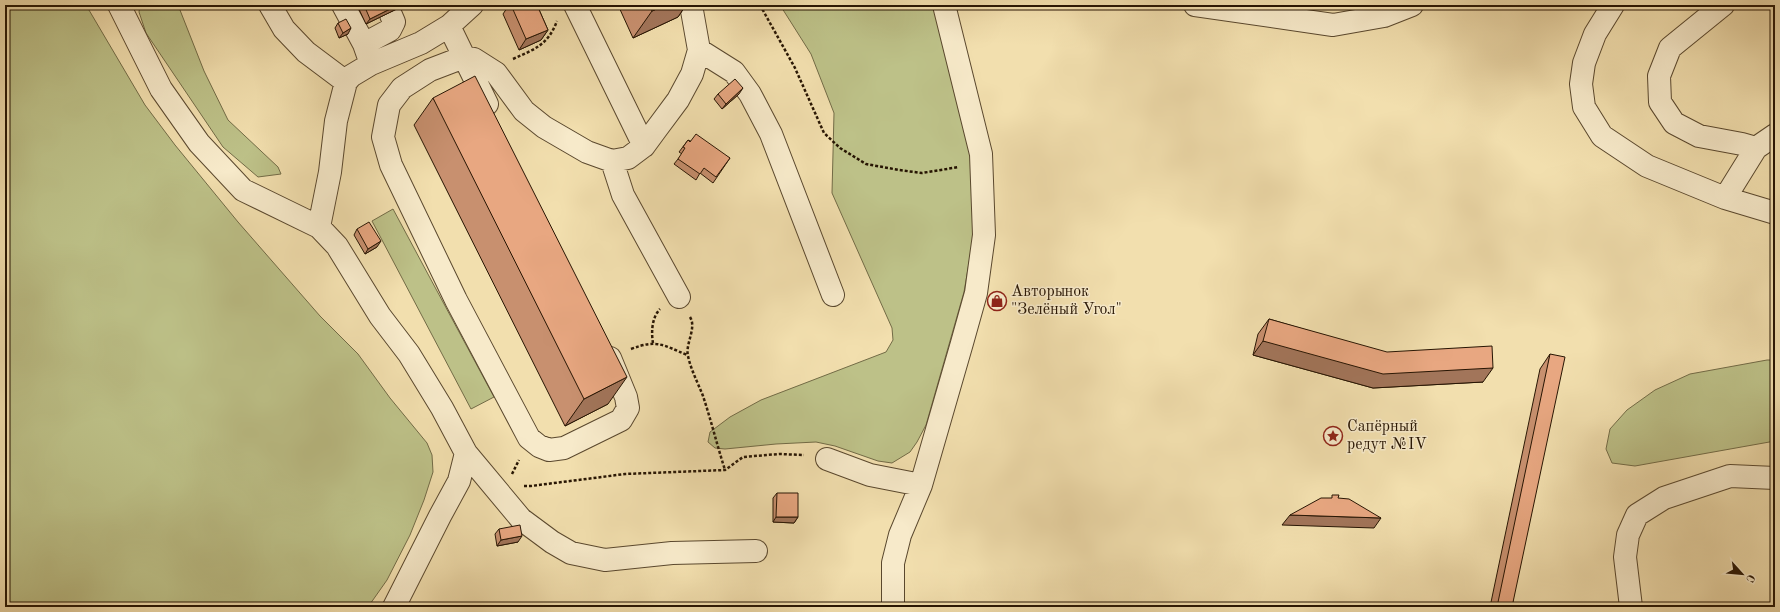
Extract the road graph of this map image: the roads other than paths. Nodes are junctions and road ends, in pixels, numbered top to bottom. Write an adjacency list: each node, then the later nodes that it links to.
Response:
1 (119, 5): 26 (lane)
2 (270, 5): 18 (lane)
3 (343, 5): 14 (lane)
4 (472, 5): 13 (lane)
5 (691, 5): 15 (lane)
6 (944, 5): 33 (lane)
7 (1196, 5): 8 (lane)
8 (1412, 5)
9 (1613, 5): 24 (lane)
10 (1723, 5): 22 (lane)
11 (567, 11): 21 (lane)
12 (391, 15): 14 (lane)
13 (448, 26): 16 (lane); 17 (lane)
14 (364, 44): 17 (lane)
15 (699, 50): 21 (lane); 27 (lane)
16 (464, 58): 19 (lane); 23 (lane); 29 (lane)
17 (371, 64): 18 (lane)
18 (346, 82): 26 (lane)
19 (496, 122)
20 (1775, 135): 22 (lane)
21 (644, 146): 23 (lane)
22 (1756, 148): 24 (lane)
23 (612, 161): 28 (lane)
24 (1725, 198): 25 (lane)
25 (1775, 213)
26 (319, 227): 30 (lane)
27 (833, 295)
28 (679, 297)
29 (606, 350)
30 (466, 452): 34 (lane); 35 (lane)
31 (827, 459): 33 (lane)
32 (1775, 478): 37 (lane)
33 (921, 485): 36 (lane)
34 (756, 551)
35 (394, 607)
36 (893, 607)
37 (1631, 607)

